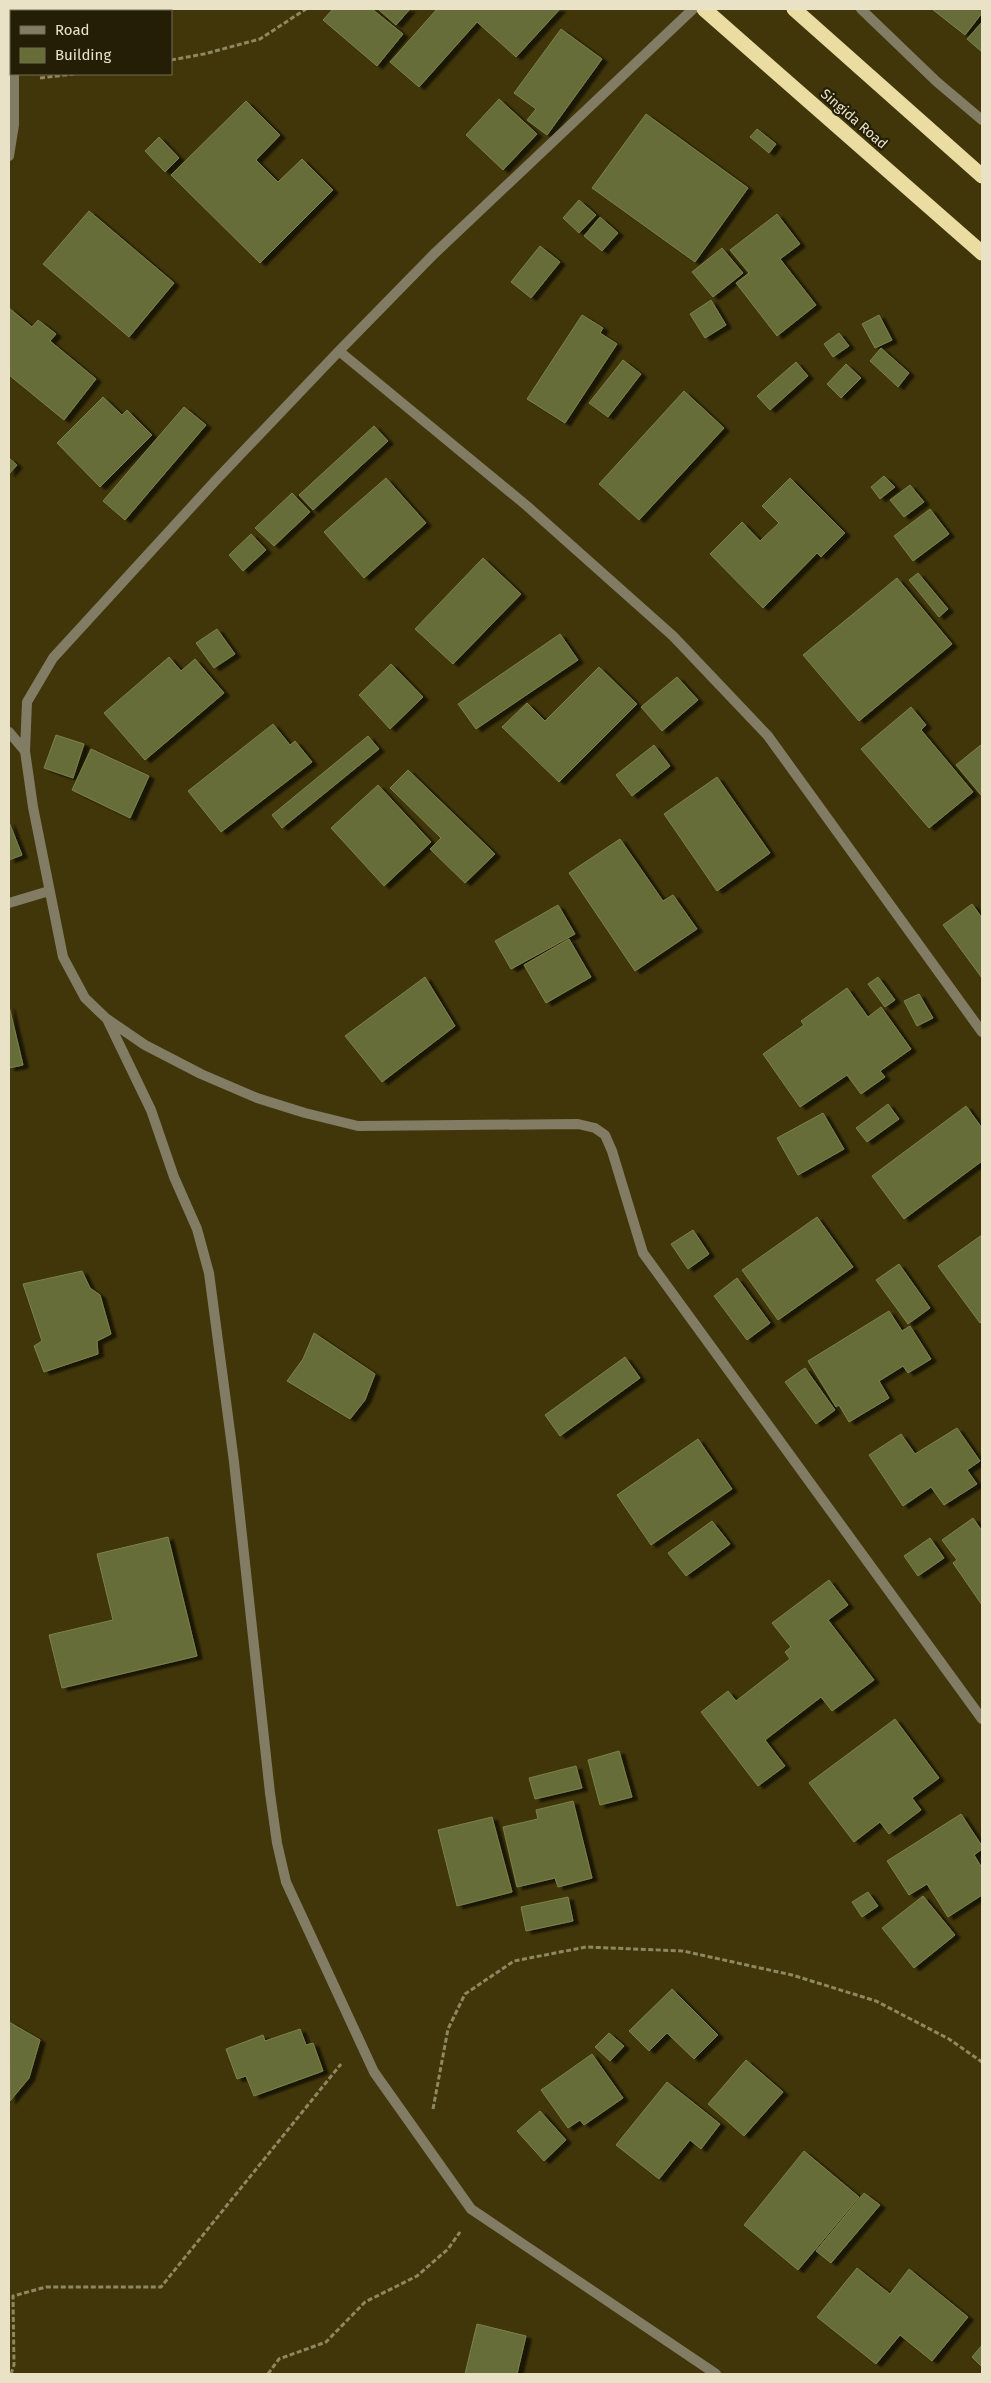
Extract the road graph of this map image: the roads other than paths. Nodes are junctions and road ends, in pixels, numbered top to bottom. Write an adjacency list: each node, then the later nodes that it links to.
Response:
1 (693, 9): 10 (street)
2 (704, 9): 9 (highway, Singida Road)
3 (794, 9): 8 (highway)
4 (861, 9): 6 (street)
5 (14, 77): 7 (street)
6 (982, 120)
7 (9, 156)
8 (982, 176)
9 (982, 253)
10 (339, 351): 12 (street); 16 (street)
11 (9, 732): 12 (street)
12 (25, 752): 13 (street)
13 (49, 891): 14 (street); 15 (street)
14 (9, 903)
15 (107, 1019): 17 (street); 18 (street)
16 (982, 1032)
17 (982, 1719)
18 (716, 2374)

